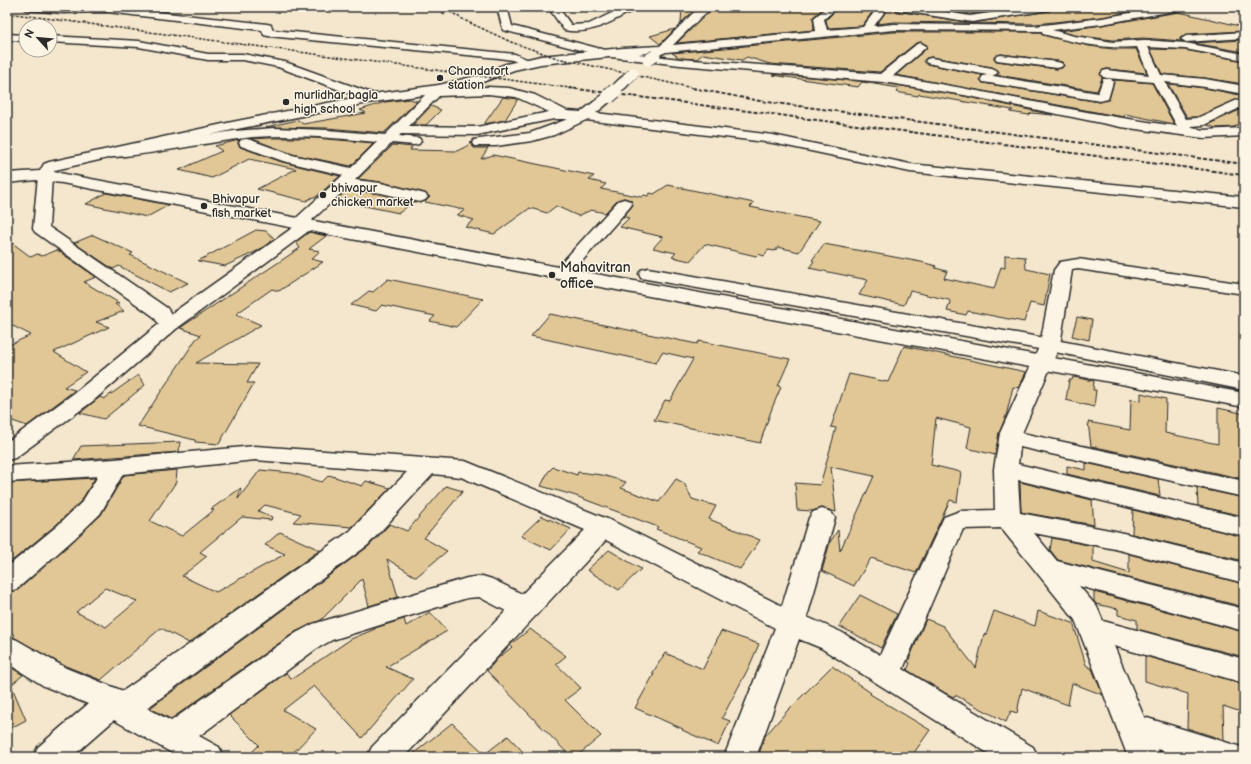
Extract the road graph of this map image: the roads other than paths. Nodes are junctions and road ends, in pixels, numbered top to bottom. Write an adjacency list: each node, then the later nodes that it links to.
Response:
1 (27, 7): 11 (street)
2 (502, 7): 31 (street)
3 (553, 7): 14 (street)
4 (632, 7): 14 (street)
5 (708, 7): 32 (main road)
6 (833, 7): 23 (street)
7 (883, 7): 21 (street)
8 (897, 7): 16 (street)
9 (1049, 7): 16 (street)
10 (1179, 7): 15 (street)
11 (104, 8): 35 (street)
12 (609, 9): 14 (street)
13 (1112, 9): 15 (street)
14 (622, 12)
15 (1133, 15): 17 (street)
16 (972, 19): 19 (street)
17 (1108, 20): 18 (street); 20 (street)
18 (1130, 27)
19 (963, 28): 20 (street); 21 (street)
20 (1035, 29): 28 (street)
21 (866, 30): 23 (street)
22 (1153, 32): 29 (street)
23 (822, 33): 32 (street)
24 (1244, 35): 29 (street)
25 (7, 37): 26 (street)
26 (18, 38)
27 (58, 39): 43 (street)
28 (1141, 43): 29 (street); 39 (street)
29 (1181, 43): 33 (street)
30 (921, 46): 38 (street)
31 (604, 53): 32 (main road); 35 (main road); 38 (street)
32 (655, 55): 46 (street)
33 (1244, 57)
34 (931, 61): 37 (street)
35 (527, 63): 41 (main road)
36 (1057, 65): 37 (street)
37 (989, 76): 39 (street); 42 (street)
38 (883, 78): 42 (street)
39 (1157, 78): 40 (street); 47 (street)
40 (1244, 90)
41 (437, 91): 43 (main road); 45 (street); 49 (street)
42 (977, 93): 47 (street)
43 (373, 98): 51 (main road)
44 (1244, 101): 47 (street)
45 (564, 114): 46 (street); 49 (street)
46 (585, 116): 49 (street); 57 (street)
47 (1184, 128): 48 (street)
48 (1244, 132)
49 (391, 137): 51 (street); 55 (street)
50 (246, 143): 55 (street)
51 (108, 153): 53 (main road)
52 (7, 171): 53 (main road)
53 (47, 171): 54 (main road); 59 (main road); 62 (street)
54 (7, 178)
55 (350, 178): 56 (street); 59 (street)
56 (420, 196)
57 (1244, 202)
58 (624, 204): 60 (street)
59 (307, 220): 60 (main road); 62 (street)
60 (567, 267): 63 (main road)
61 (1244, 290): 63 (street)
62 (169, 325): 67 (street)
63 (1046, 354): 64 (main road); 65 (main road); 66 (street)
64 (1244, 382)
65 (1244, 400)
66 (1011, 438): 70 (street); 72 (street)
67 (7, 453)
68 (427, 466): 69 (street); 75 (street); 87 (street)
69 (115, 467): 71 (street); 79 (street)
70 (1006, 469): 74 (street); 76 (street)
71 (7, 474)
72 (1244, 489)
73 (822, 518): 82 (street)
74 (1008, 519): 77 (street); 78 (street); 86 (street)
75 (603, 527): 80 (street); 82 (street)
76 (1244, 527)
77 (1048, 568): 81 (street); 83 (street)
78 (1244, 573)
79 (7, 582)
80 (525, 608): 89 (street); 92 (street)
81 (1244, 620)
82 (791, 623): 86 (street); 93 (street)
83 (1092, 629): 85 (street); 88 (street)
84 (7, 648): 87 (street)
85 (1244, 672)
86 (886, 675): 94 (street)
87 (118, 705): 89 (street); 90 (street)
88 (1133, 728): 95 (street); 96 (street)
89 (172, 738): 91 (street)
90 (49, 757)
91 (208, 757)
92 (383, 757)
93 (740, 757)
94 (1022, 757)
95 (1144, 757)
96 (1230, 757)

